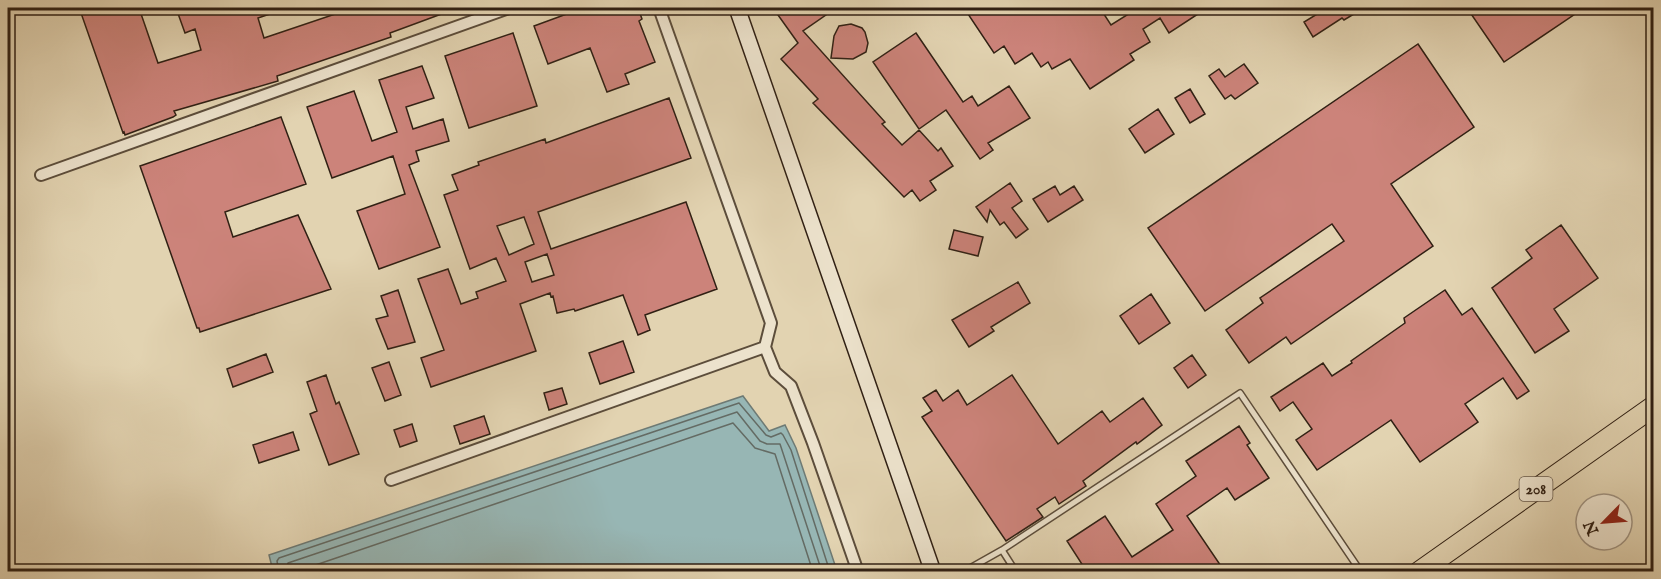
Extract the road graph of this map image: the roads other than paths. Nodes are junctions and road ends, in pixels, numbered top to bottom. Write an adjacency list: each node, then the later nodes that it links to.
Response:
1 (509, 8): 4 (street)
2 (659, 8): 5 (street)
3 (737, 8): 10 (street)
4 (41, 175)
5 (765, 347): 7 (street); 9 (street)
6 (1653, 406): 14 (highway, 208)
7 (391, 480)
8 (1002, 550): 11 (lane); 12 (lane); 13 (lane)
9 (858, 572)
10 (933, 572)
11 (963, 572)
12 (1016, 572)
13 (1361, 572)
14 (1419, 572)

